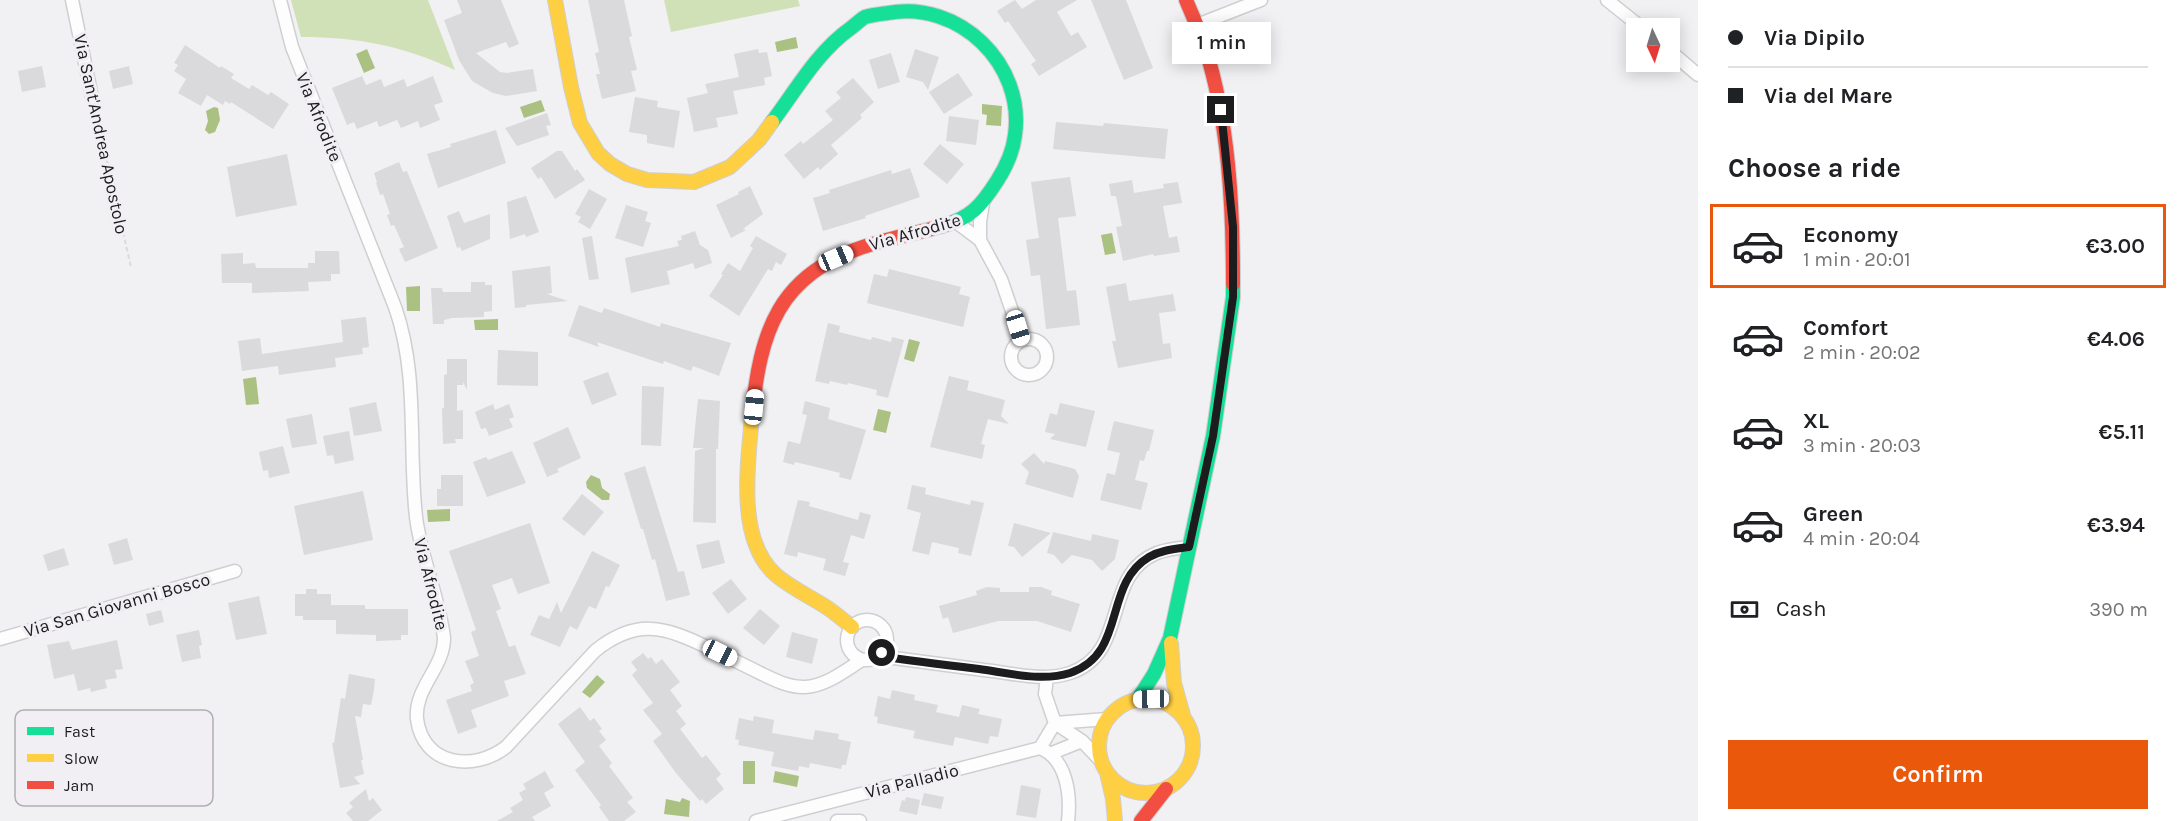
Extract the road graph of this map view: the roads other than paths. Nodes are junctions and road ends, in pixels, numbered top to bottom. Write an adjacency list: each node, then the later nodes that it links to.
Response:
1 (72, 0): 11 (street, Via Sant'Andrea Apostolo)
2 (280, 0): 22 (street, Via Afrodite)
3 (555, 0): 12 (street, Via Afrodite)
4 (1186, 0): 8 (street)
5 (1261, 0): 8 (street)
6 (1607, 0): 7 (street)
7 (1630, 18)
8 (1197, 25): 16 (street)
9 (1680, 60): 10 (street)
10 (1698, 75)
11 (92, 97)
12 (984, 201): 13 (street, Via Afrodite); 14 (street)
13 (956, 222): 14 (street); 18 (street, Via Afrodite)
14 (981, 240): 15 (street)
15 (1022, 340)
16 (1189, 547): 19 (street); 23 (street)
17 (235, 571): 20 (street, Via San Giovanni Bosco)
18 (852, 627): 21 (street); 22 (street)
19 (1170, 638): 24 (street); 25 (street)
20 (0, 639)
21 (882, 653): 22 (street); 23 (street)
22 (862, 660)
23 (1047, 677): 27 (street)
24 (1138, 699): 25 (street); 26 (street)
25 (1183, 715): 31 (street)
26 (1107, 719): 27 (street); 30 (street)
27 (1055, 723): 28 (street); 29 (street)
28 (1082, 741): 29 (street, Via Palladio); 30 (street)
29 (1046, 750): 32 (street, Via Palladio); 35 (street)
30 (1105, 767): 31 (street); 36 (street)
31 (1167, 789): 37 (street)
32 (766, 820)
33 (837, 821): 34 (street)
34 (860, 821)
35 (1068, 821)
36 (1115, 821)
37 (1142, 821)

